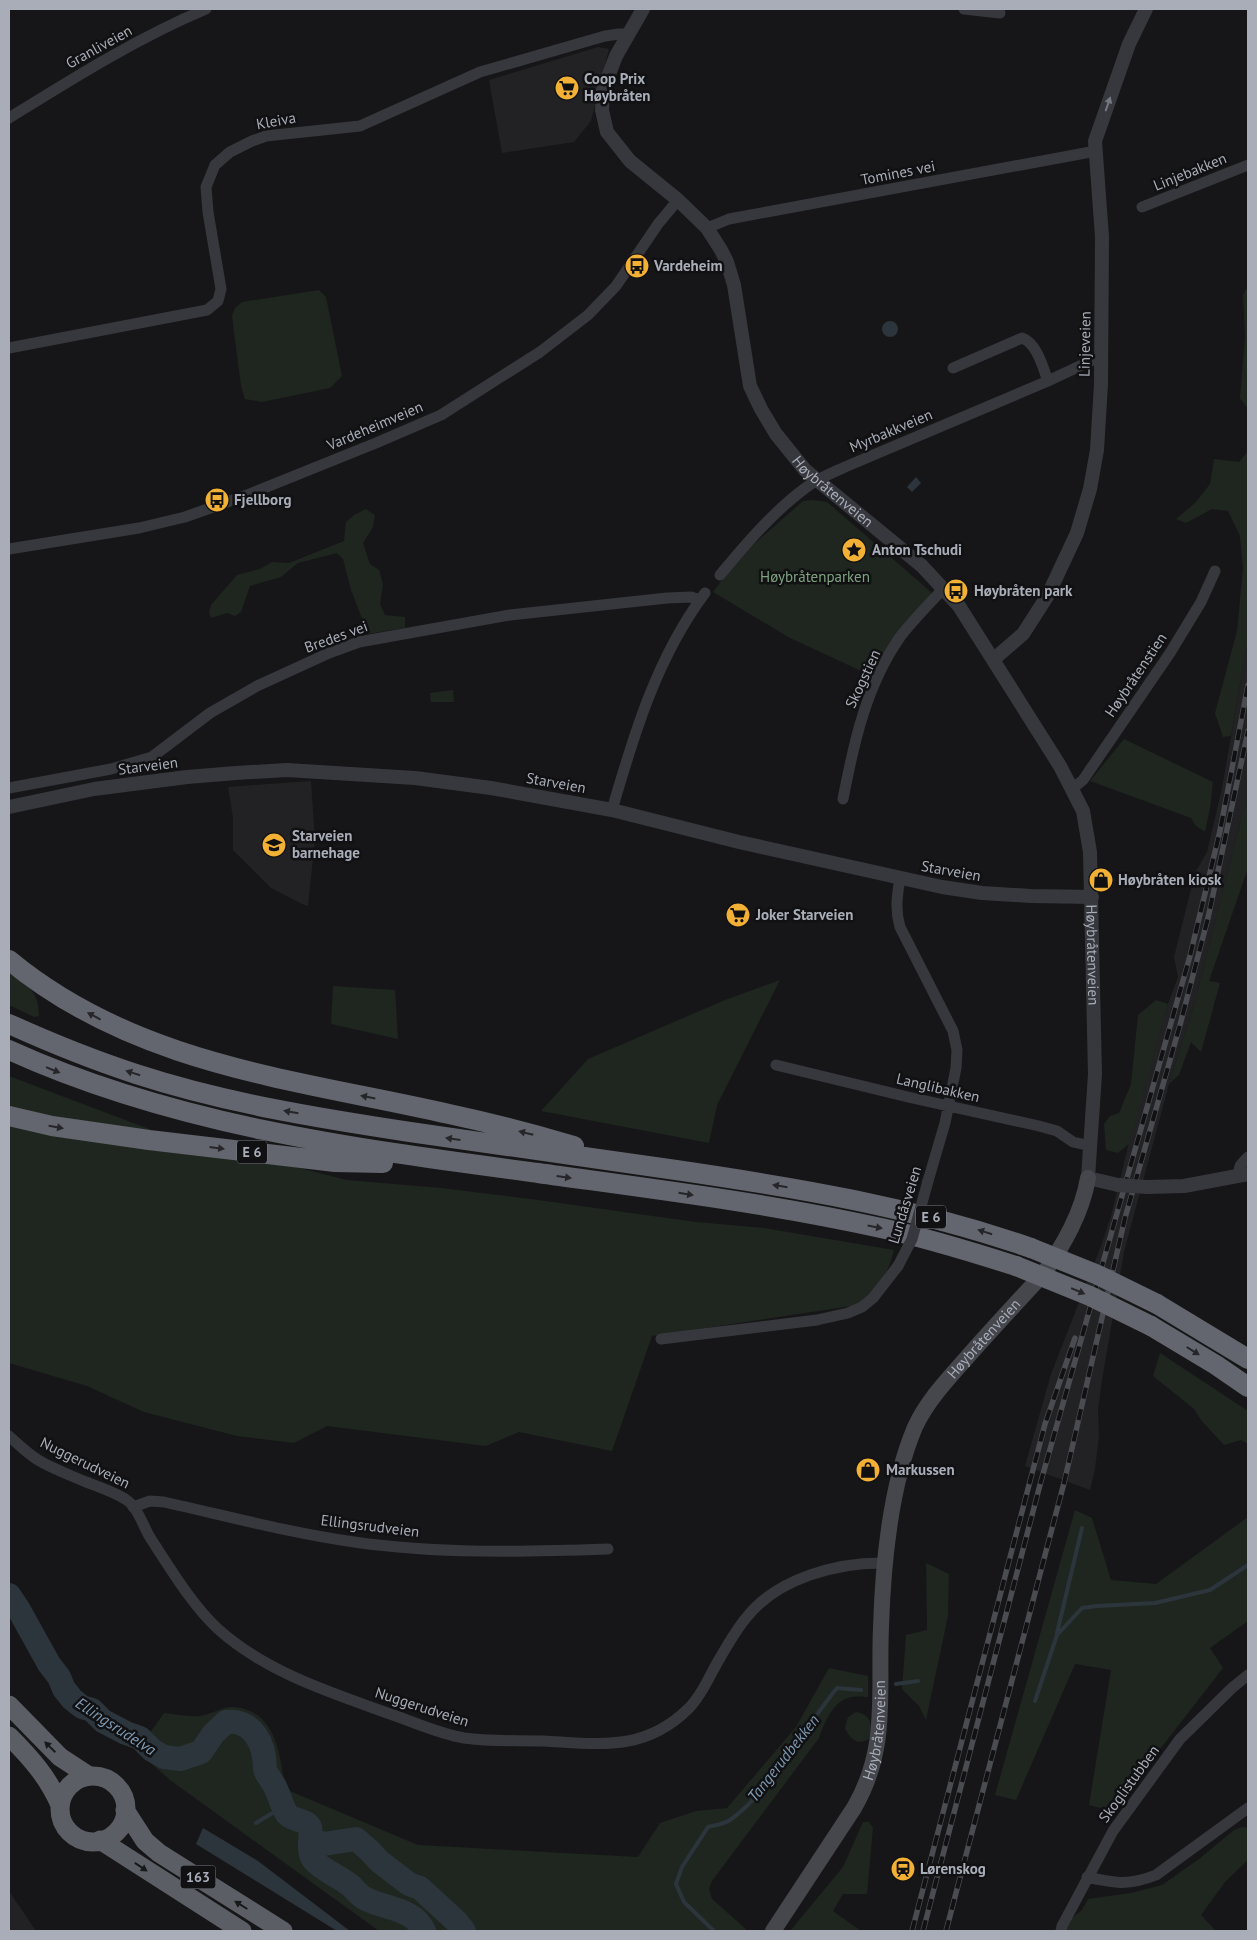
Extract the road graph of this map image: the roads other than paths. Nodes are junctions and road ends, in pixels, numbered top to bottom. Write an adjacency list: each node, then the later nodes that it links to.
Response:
1 (206, 9): 5 (street, Granliveien)
2 (643, 9): 7 (street, Høybråtenveien)
3 (964, 9): 6 (street)
4 (1146, 9): 9 (street, Linjeveien, one-way to 4)
5 (181, 14): 8 (street, Granliveien)
6 (1000, 14)
7 (628, 34): 11 (street, Høybråtenveien); 14 (street, Kleiva)
8 (9, 118)
9 (1096, 151): 13 (street, Tomines vei); 15 (street, Linjeveien)
10 (1248, 165): 12 (street, Linjebakken)
11 (678, 200): 13 (street, Høybråtenveien); 19 (street, Vardeheimveien)
12 (1142, 207)
13 (707, 228): 18 (street, Høybråtenveien)
14 (9, 348)
15 (1101, 356): 17 (street, Myrbakkveien); 23 (street, Linjeveien)
16 (953, 368): 17 (street)
17 (1048, 381): 18 (street, Myrbakkveien)
18 (817, 481): 21 (street, Myrbakkveien); 22 (street, Høybråtenveien)
19 (9, 549)
20 (1215, 571): 25 (street, Høybråtenstien)
21 (720, 575)
22 (944, 588): 23 (street, Høybråtenveien); 26 (street, Skogstien)
23 (994, 659): 25 (street, Høybråtenveien)
24 (9, 788): 28 (street, Bredes vei)
25 (1072, 788): 30 (street, Høybråtenveien)
26 (843, 799)
27 (9, 807): 28 (street, Starveien)
28 (612, 810): 29 (street, Starveien)
29 (900, 878): 30 (street, Starveien); 35 (street, Lundåsveien)
30 (1092, 897): 37 (street, Høybråtenveien)
31 (9, 960): 39 (highway, E 6, one-way to 31)
32 (9, 1024): 39 (highway, E 6, one-way to 32)
33 (9, 1050): 40 (highway, E 6, one-way to 40)
34 (776, 1065): 35 (street, Langlibakken)
35 (949, 1105): 37 (street, Langlibakken); 43 (street, Lundåsveien, bridge)
36 (9, 1116): 40 (highway, E 6, one-way to 40)
37 (1091, 1146): 42 (street, Høybråtenveien)
38 (1248, 1157): 41 (street)
39 (640, 1165): 44 (highway, E 6, one-way to 39, bridge)
40 (498, 1168): 45 (highway, E 6, one-way to 45, bridge)
41 (1244, 1175): 42 (street, bridge)
42 (1088, 1178): 49 (main road, Høybråtenveien)
43 (661, 1338)
44 (1248, 1359)
45 (1248, 1387)
46 (9, 1436): 47 (street, Nuggerudveien)
47 (133, 1507): 48 (street, Ellingsrudveien); 49 (street, Nuggerudveien)
48 (608, 1549)
49 (886, 1564): 61 (main road, Høybråtenveien)
50 (1248, 1675): 58 (street, Skoglistubben)
51 (9, 1705): 53 (highway, 163, one-way to 51)
52 (9, 1736): 54 (highway, 163)
53 (89, 1776): 54 (highway); 56 (highway, 163)
54 (60, 1805): 57 (highway, 163)
55 (1248, 1808): 58 (street)
56 (125, 1810): 57 (highway); 60 (highway, 163, one-way to 56)
57 (100, 1840): 59 (highway, 163, one-way to 59)
58 (1087, 1876): 62 (street, Skoglistubben)
59 (242, 1931)
60 (283, 1931)
61 (773, 1931)
62 (1061, 1931)

